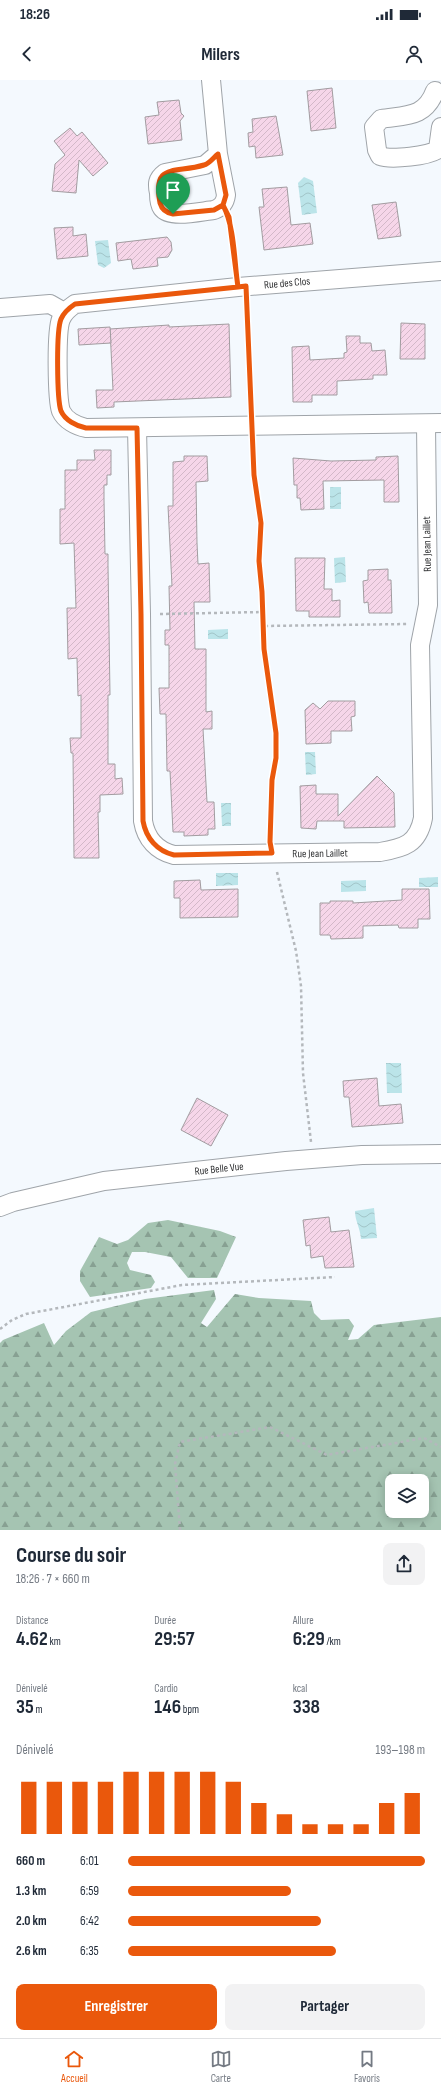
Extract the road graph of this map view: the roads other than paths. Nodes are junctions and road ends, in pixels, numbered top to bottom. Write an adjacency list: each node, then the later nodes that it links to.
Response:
1 (211, 80): 5 (street)
2 (436, 86): 3 (street); 4 (street)
3 (441, 118)
4 (441, 127)
5 (218, 154): 5 (street)
6 (441, 271): 8 (street, Rue des Clos)
7 (0, 308): 8 (street)
8 (64, 312): 10 (street, Rue Jean Laillet)
9 (433, 424): 10 (street, Rue Jean Laillet); 10 (street, Rue Jean Laillet)
10 (137, 428)
11 (441, 1154): 12 (street, Rue Belle Vue)
12 (0, 1207)

